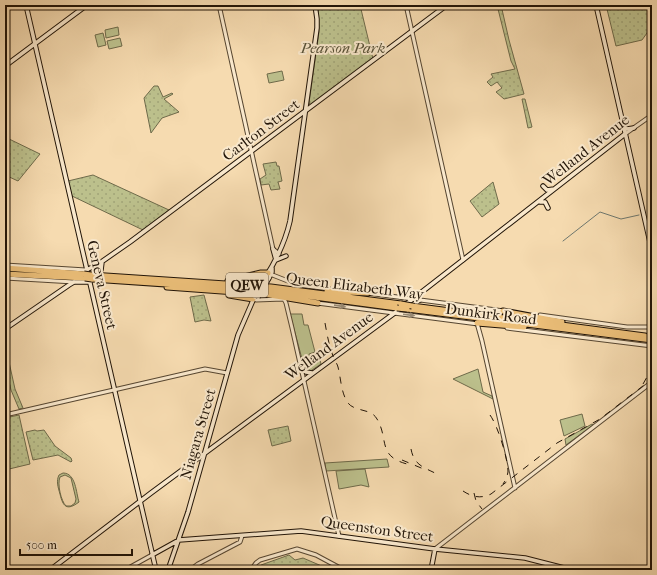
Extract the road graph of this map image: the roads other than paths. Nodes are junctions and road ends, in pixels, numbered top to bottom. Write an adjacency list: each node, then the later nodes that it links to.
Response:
1 (26, 5): 9 (main road, Geneva Street)
2 (87, 5): 9 (main road)
3 (219, 5): 22 (street)
4 (315, 5): 11 (main road, Niagara Street)
5 (406, 5): 8 (street)
6 (447, 5): 8 (main road, Carlton Street)
7 (596, 5): 17 (main road)
8 (412, 31): 12 (main road, Carlton Street); 32 (street)
9 (35, 44): 10 (main road); 38 (main road, Geneva Street)
10 (5, 66)
11 (307, 102): 12 (main road); 13 (main road, Niagara Street)
12 (315, 104): 13 (main road, Carlton Street)
13 (306, 112): 15 (main road, Carlton Street); 16 (main road, Niagara Street)
14 (652, 115): 18 (street, Welland Avenue)
15 (297, 118): 16 (main road); 22 (main road, Carlton Street)
16 (304, 123): 29 (main road, Niagara Street)
17 (623, 125): 18 (main road); 19 (main road)
18 (634, 128): 19 (street, Welland Avenue)
19 (625, 134): 20 (main road, Welland Avenue); 21 (main road)
20 (618, 140): 21 (main road); 24 (main road, Welland Avenue)
21 (627, 142): 28 (main road)
22 (252, 152): 27 (street); 33 (main road, Carlton Street)
23 (543, 186): 24 (main road)
24 (555, 189): 25 (main road, Welland Avenue)
25 (538, 202): 26 (main road); 32 (main road, Welland Avenue)
26 (548, 208)
27 (274, 249): 29 (street); 31 (main road)
28 (652, 251)
29 (279, 254): 31 (main road, Niagara Street)
30 (286, 256): 31 (main road)
31 (276, 260): 39 (main road, Niagara Street)
32 (463, 260): 47 (main road, Welland Avenue)
33 (102, 262): 36 (main road); 38 (main road, Carlton Street)
34 (5, 265): 38 (street)
35 (5, 268): 38 (highway, Queen Elizabeth Way / QEW)
36 (101, 270)
37 (5, 274): 38 (highway, Queen Elizabeth Way / QEW)
38 (88, 276): 41 (highway, Queen Elizabeth Way / QEW); 42 (main road); 43 (highway, Queen Elizabeth Way / QEW); 72 (main road, Geneva Street)
39 (268, 276): 41 (highway); 46 (street); 48 (main road, Niagara Street, bridge)
40 (5, 278): 42 (street)
41 (183, 280): 44 (highway, Queen Elizabeth Way / QEW)
42 (74, 282): 62 (main road)
43 (136, 282): 45 (highway); 55 (highway, Queen Elizabeth Way / QEW)
44 (282, 289): 46 (highway); 55 (highway, Queen Elizabeth Way / QEW)
45 (206, 290): 48 (highway); 53 (highway)
46 (368, 294): 50 (street)
47 (420, 294): 50 (main road, Welland Avenue); 52 (main road)
48 (256, 298): 49 (street, Dunkirk Road); 68 (main road, Niagara Street)
49 (284, 299): 51 (street, Dunkirk Road); 54 (street)
50 (413, 299): 52 (street); 55 (main road, Welland Avenue)
51 (290, 300): 53 (street, Dunkirk Road); 54 (street)
52 (420, 300): 56 (street)
53 (318, 303): 57 (street, Dunkirk Road, one-way to 57)
54 (287, 305): 67 (street)
55 (397, 308): 57 (street, Dunkirk Road); 58 (main road, Welland Avenue); 59 (street, Dunkirk Road, one-way to 59); 61 (highway, Queen Elizabeth Way / QEW, bridge); 63 (highway, Queen Elizabeth Way / QEW, bridge)
56 (503, 311): 60 (street); 63 (highway)
57 (386, 312): 58 (main road)
58 (388, 318): 69 (main road, Welland Avenue)
59 (480, 325): 61 (highway); 66 (street, Dunkirk Road); 77 (street)
60 (652, 327)
61 (551, 328): 65 (highway, Queen Elizabeth Way / QEW)
62 (5, 329)
63 (612, 331): 64 (highway, Queen Elizabeth Way / QEW)
64 (652, 337)
65 (652, 340)
66 (652, 346)
67 (302, 369): 69 (main road); 70 (street)
68 (227, 373): 72 (street); 74 (main road, Niagara Street)
69 (312, 373): 70 (main road, Welland Avenue)
70 (304, 379): 75 (main road, Welland Avenue); 82 (street)
71 (652, 382): 77 (street)
72 (113, 389): 73 (street); 78 (main road, Geneva Street)
73 (5, 415)
74 (209, 439): 75 (main road); 76 (main road, Niagara Street)
75 (217, 444): 76 (main road, Welland Avenue)
76 (205, 453): 79 (main road, Welland Avenue); 83 (main road, Niagara Street)
77 (515, 488): 84 (street)
78 (137, 492): 79 (main road); 80 (main road, Geneva Street)
79 (151, 493): 80 (main road, Welland Avenue)
80 (140, 502): 85 (main road, Geneva Street); 86 (main road, Welland Avenue)
81 (242, 536): 82 (main road, Queenston Street); 83 (main road, Queenston Street); 90 (street)
82 (339, 536): 84 (main road, Queenston Street)
83 (179, 540): 85 (main road); 89 (main road, Niagara Street)
84 (435, 549): 93 (main road); 94 (main road, Queenston Street)
85 (152, 555): 87 (street); 88 (main road, Geneva Street)
86 (50, 570)
87 (125, 570)
88 (156, 570)
89 (168, 570)
90 (190, 570)
91 (251, 570): 92 (street)
92 (344, 570)
93 (431, 570)
94 (572, 570)

